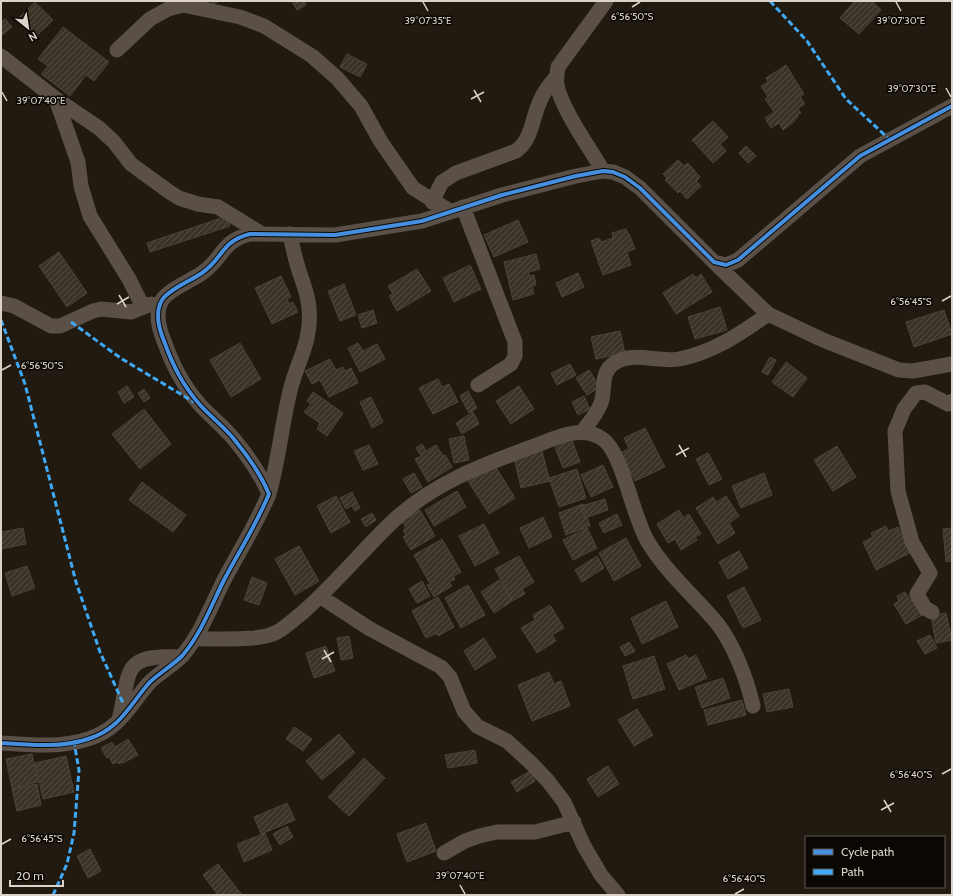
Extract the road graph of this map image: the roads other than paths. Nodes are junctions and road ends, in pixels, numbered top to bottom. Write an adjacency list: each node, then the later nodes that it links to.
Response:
1 (606, 1): 4 (street)
2 (117, 50): 8 (street)
3 (1, 56): 5 (street)
4 (556, 77): 7 (street); 8 (street)
5 (56, 99): 10 (street); 15 (street)
6 (952, 106): 12 (street)
7 (603, 171): 9 (street); 12 (street)
8 (432, 202): 9 (street)
9 (457, 209): 11 (street); 18 (street)
10 (262, 234): 11 (street); 13 (street)
11 (290, 234): 21 (street)
12 (714, 262): 16 (street)
13 (162, 299): 15 (street); 21 (street)
14 (1, 303): 15 (street)
15 (143, 307)
16 (768, 314): 17 (street); 20 (street)
17 (952, 364)
18 (478, 385)
19 (952, 401): 23 (street)
20 (583, 432): 22 (street); 26 (street)
21 (269, 494): 24 (street)
22 (321, 597): 24 (street); 29 (street)
23 (932, 612)
24 (194, 639): 25 (street)
25 (181, 657): 27 (street); 27 (street)
26 (753, 706)
27 (118, 723): 28 (street)
28 (1, 744)
29 (574, 822): 30 (street); 31 (street)
30 (444, 853)
31 (618, 895)

